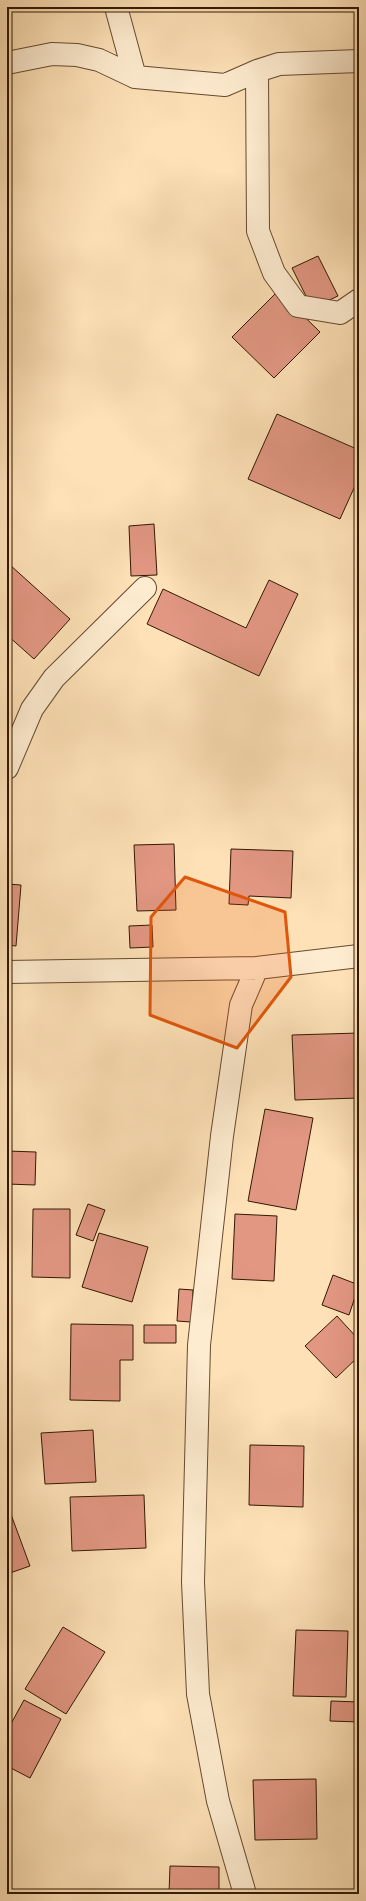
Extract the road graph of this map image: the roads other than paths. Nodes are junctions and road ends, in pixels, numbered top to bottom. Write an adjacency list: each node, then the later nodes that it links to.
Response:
1 (116, 7): 5 (street)
2 (359, 61): 4 (street)
3 (7, 63): 5 (street)
4 (256, 71): 5 (street); 6 (street)
5 (135, 77)
6 (359, 300)
7 (145, 588): 8 (street)
8 (7, 768)
9 (359, 956): 10 (street)
10 (256, 968): 11 (street); 12 (street)
11 (7, 972)
12 (245, 1894)

